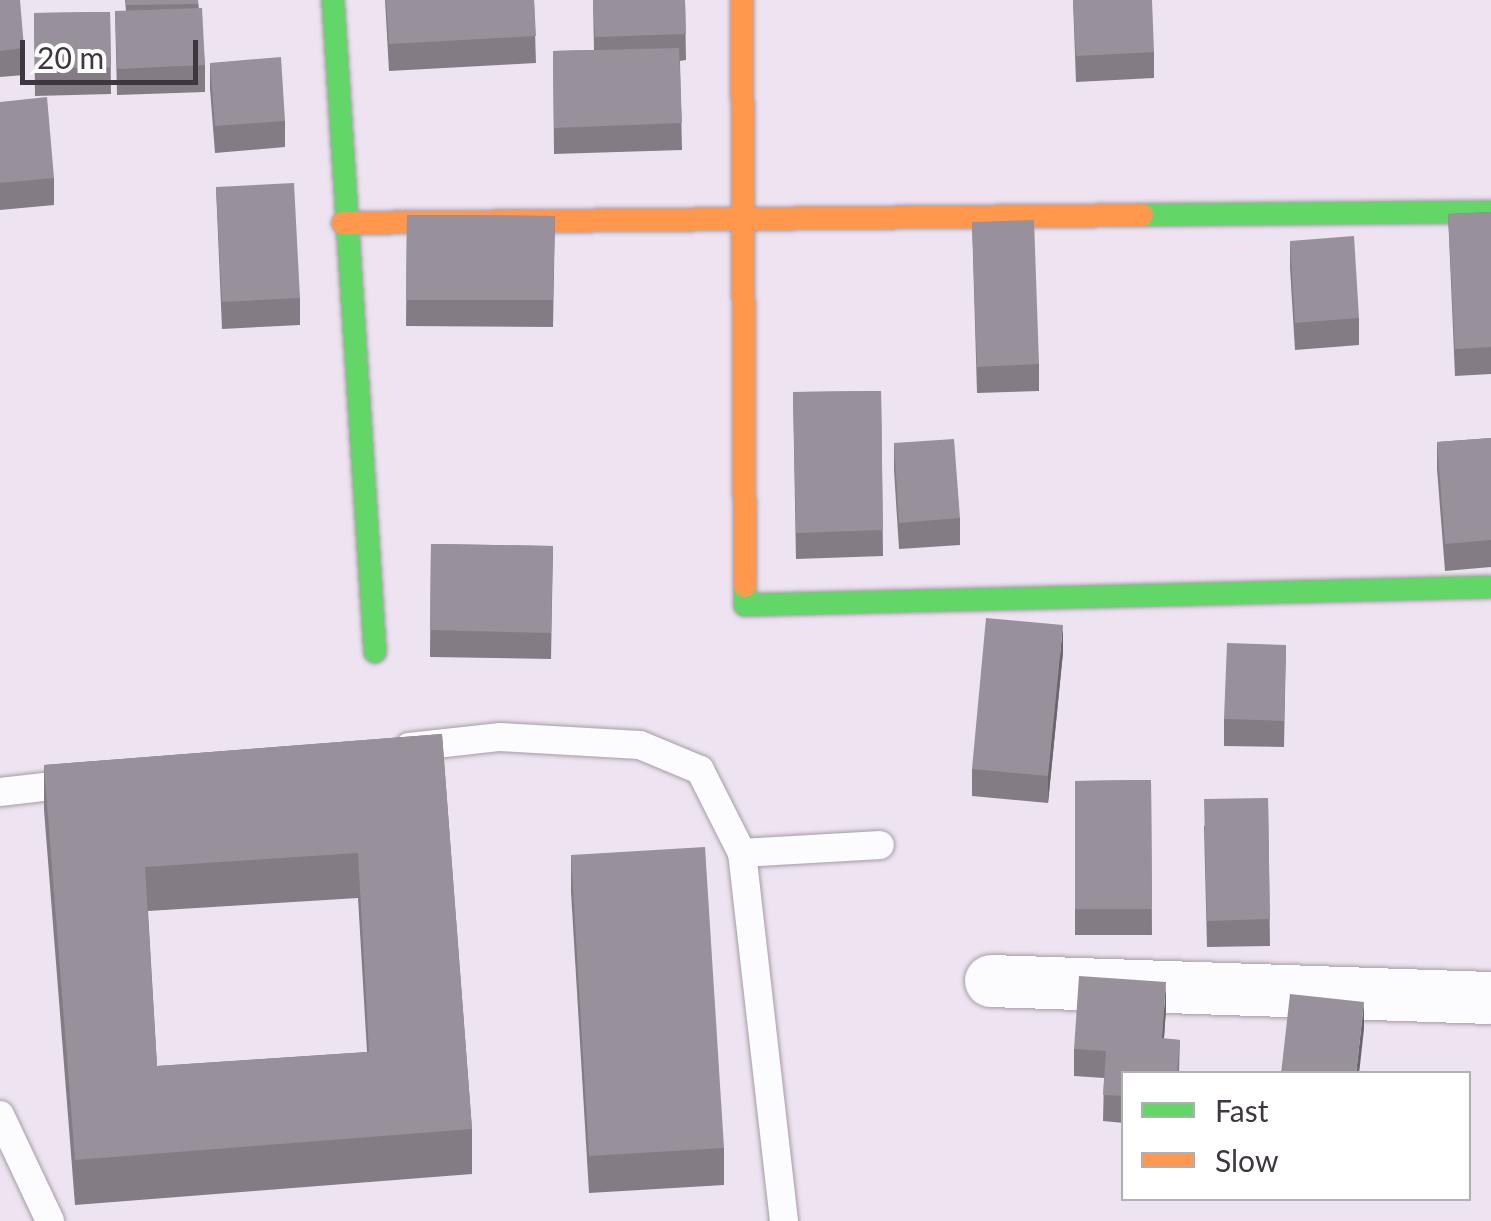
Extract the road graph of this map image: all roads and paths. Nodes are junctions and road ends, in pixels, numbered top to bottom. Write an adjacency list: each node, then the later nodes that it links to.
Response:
1 (333, 0): 4 (street)
2 (742, 0): 5 (street)
3 (1491, 212): 5 (street)
4 (343, 223): 5 (street); 7 (street)
5 (744, 224): 6 (street)
6 (1491, 588)
7 (375, 652)
8 (384, 750): 12 (lane)
9 (115, 779): 10 (lane)
10 (0, 792)
11 (880, 846): 12 (lane)
12 (742, 852): 17 (lane)
13 (990, 981): 14 (street)
14 (1491, 998)
15 (0, 1115): 16 (lane)
16 (50, 1221)
17 (784, 1221)

